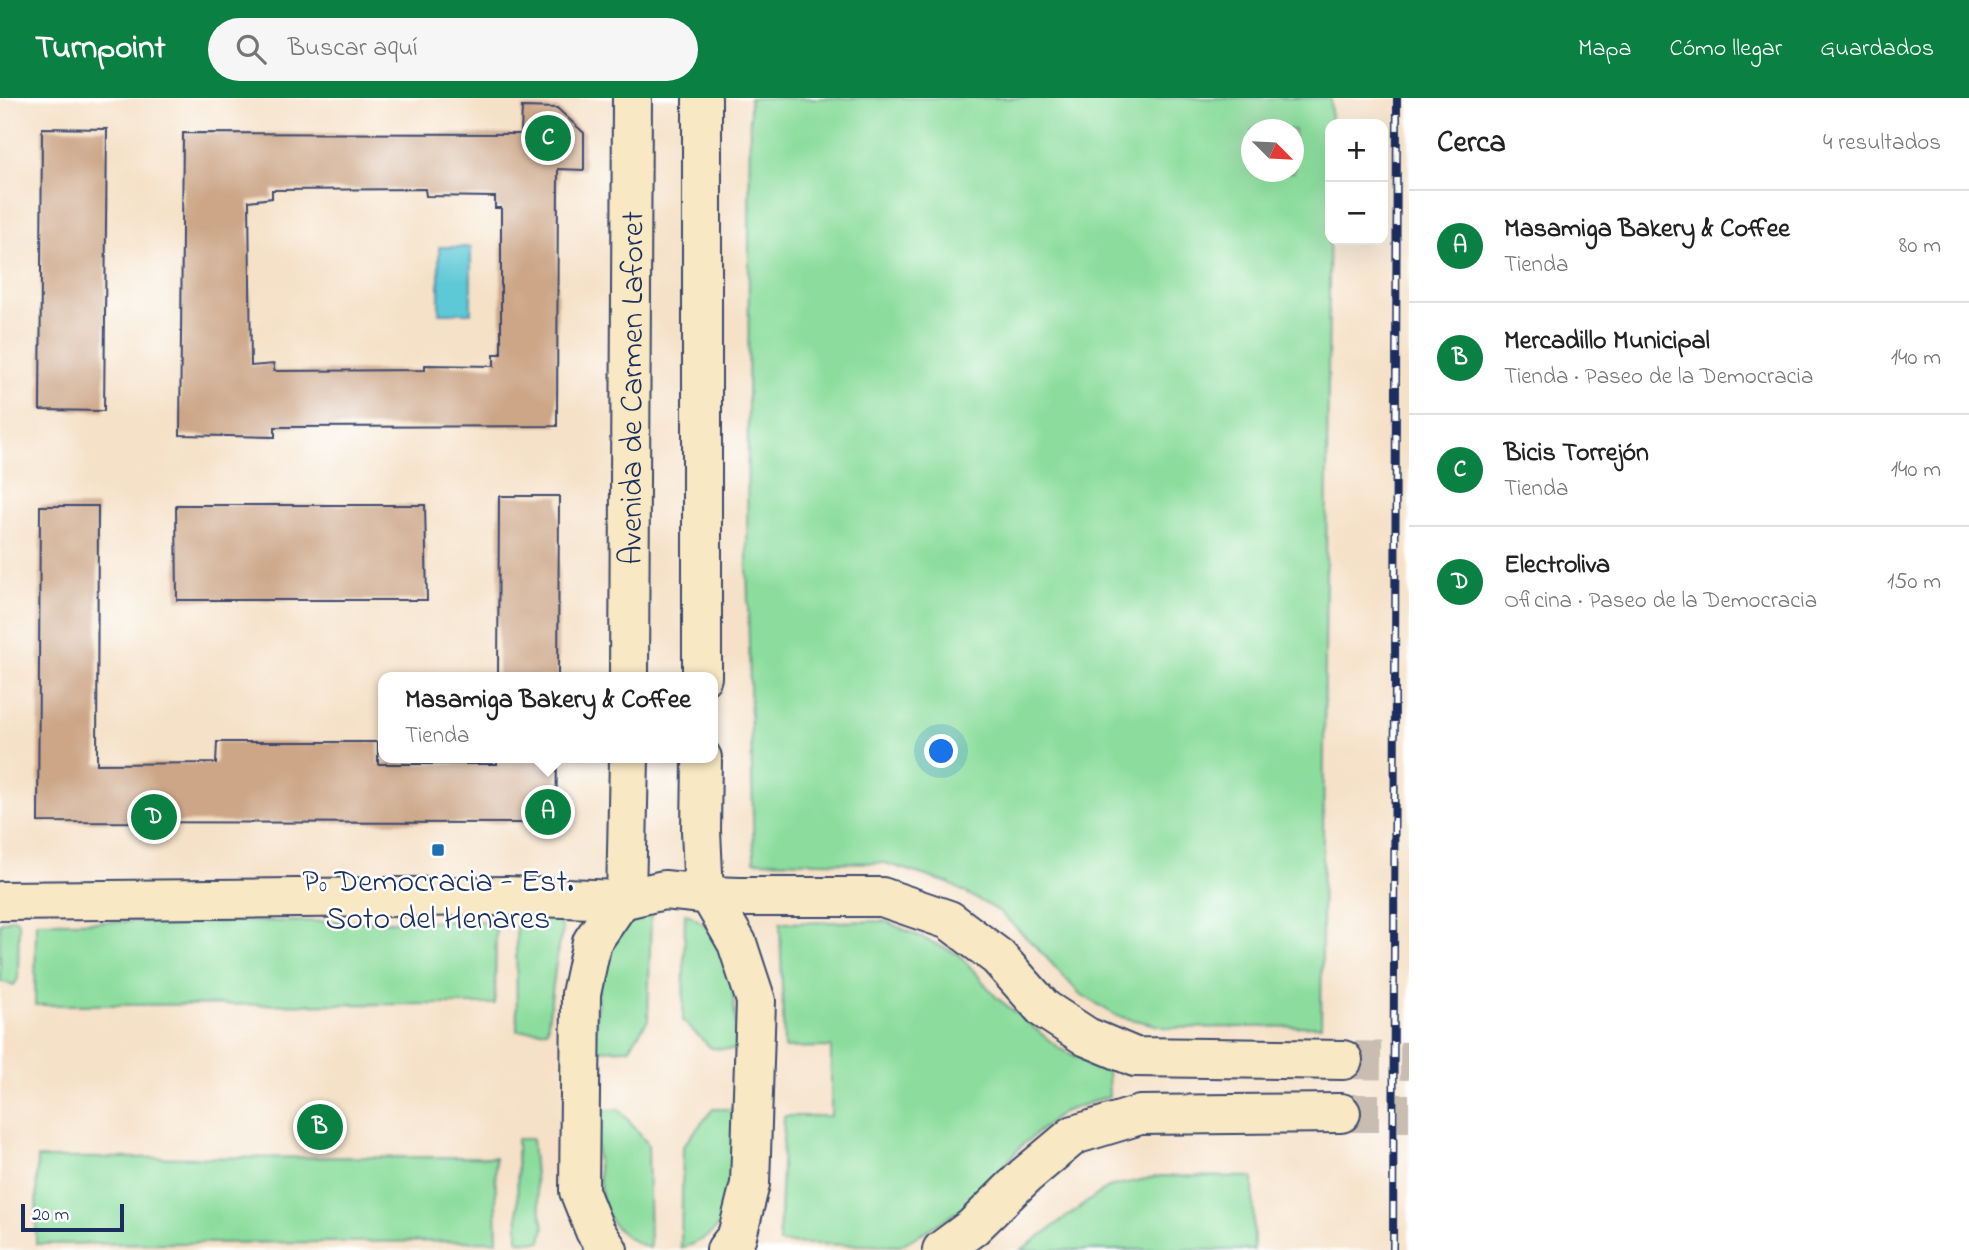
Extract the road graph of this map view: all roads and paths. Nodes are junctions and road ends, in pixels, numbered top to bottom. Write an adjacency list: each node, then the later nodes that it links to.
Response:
1 (632, 98): 3 (street, Avenida de Carmen Laforet)
2 (702, 98): 4 (street)
3 (629, 672)
4 (702, 672)
5 (628, 763): 8 (street)
6 (702, 763): 7 (street)
7 (707, 895): 8 (street); 10 (street); 13 (street)
8 (624, 899): 9 (street); 12 (street)
9 (0, 901)
10 (1343, 1060)
11 (1341, 1113): 14 (street)
12 (608, 1250)
13 (726, 1250)
14 (942, 1250)

